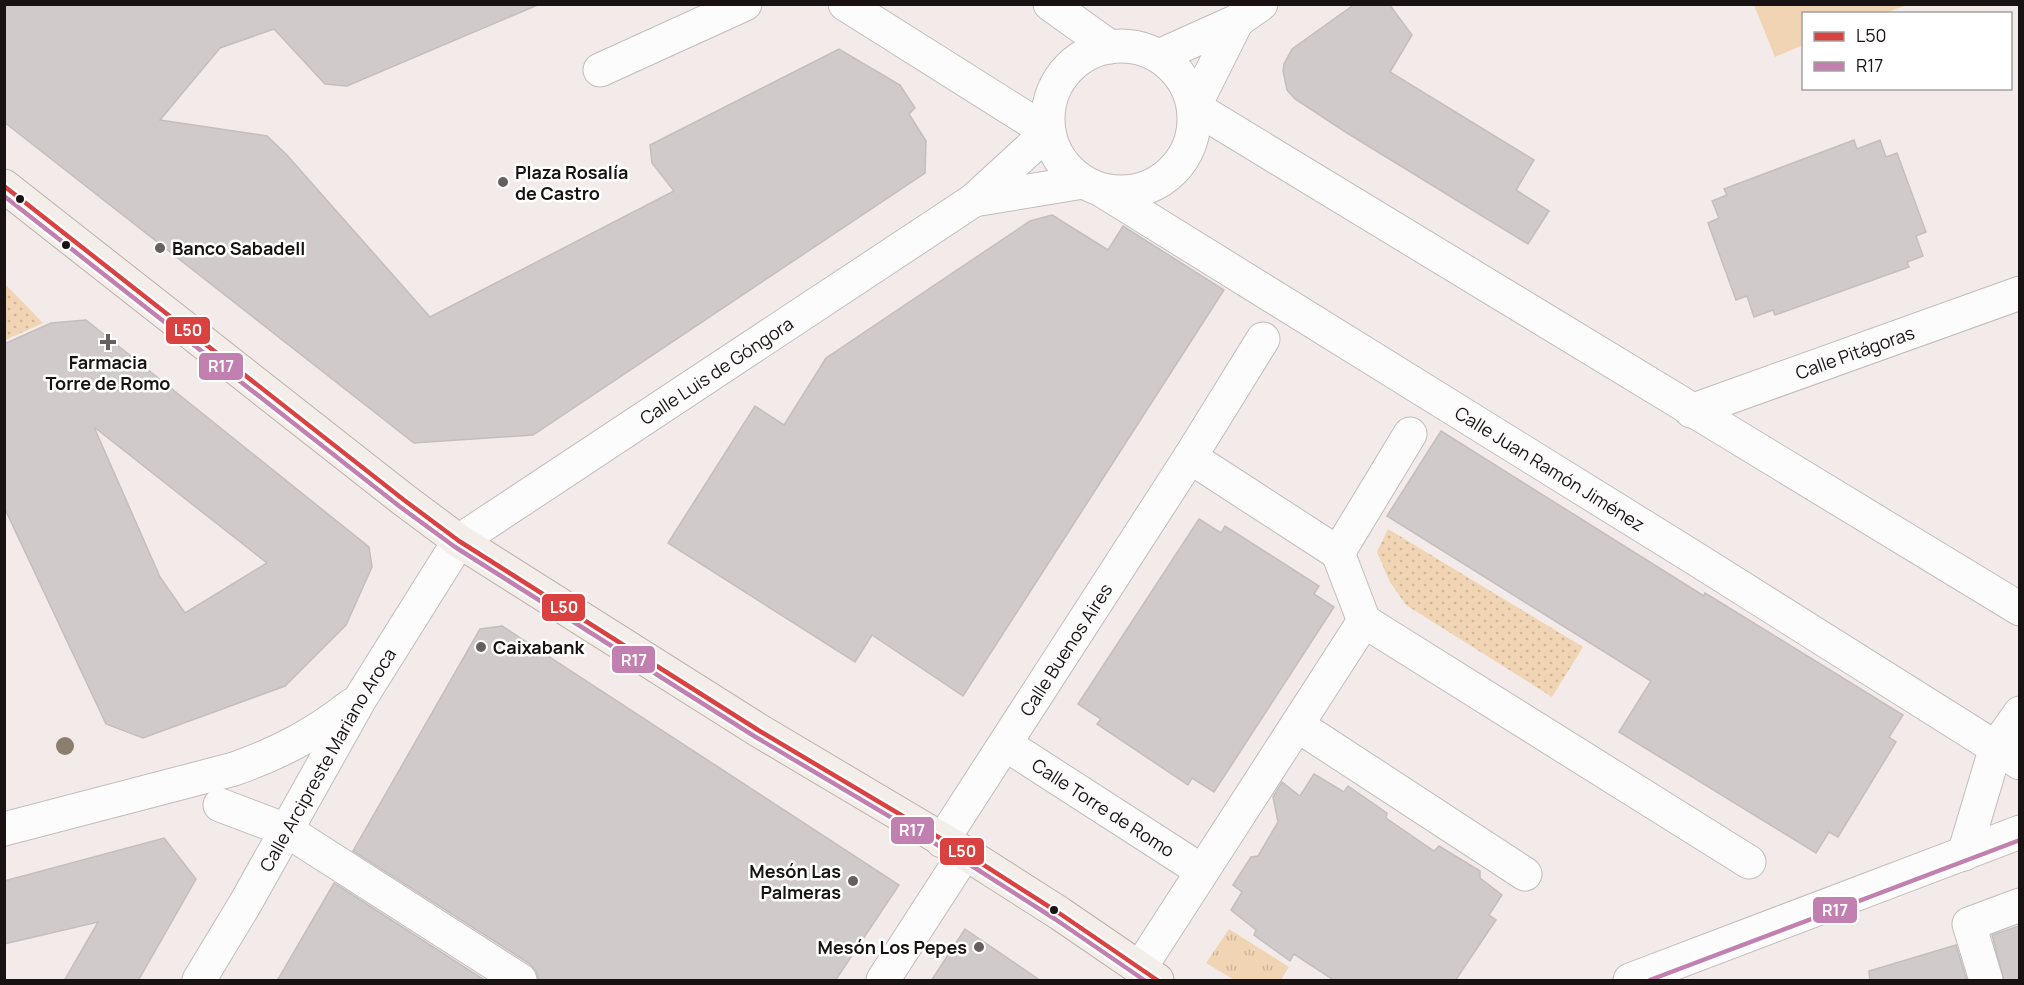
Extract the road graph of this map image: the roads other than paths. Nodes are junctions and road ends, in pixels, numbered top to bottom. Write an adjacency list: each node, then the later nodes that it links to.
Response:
1 (745, 4): 7 (street)
2 (845, 4): 9 (street)
3 (1050, 4): 5 (street)
4 (1249, 13): 6 (street, Calle Luis de Góngora); 8 (street, Calle Luis de Góngora)
5 (1110, 47): 6 (street, Calle Luis de Góngora); 9 (street, Calle Luis de Góngora)
6 (1159, 56): 8 (street, Calle Luis de Góngora)
7 (600, 70)
8 (1194, 107): 11 (street, Calle Luis de Góngora); 15 (street)
9 (1048, 132): 11 (street, Calle Luis de Góngora); 12 (street, Calle Luis de Góngora)
10 (4, 186): 18 (main road)
11 (1093, 186): 12 (street, Calle Luis de Góngora); 26 (street, Calle Juan Ramón Jiménez)
12 (974, 200): 18 (street, Calle Luis de Góngora)
13 (2019, 293): 15 (street, Calle Pitágoras)
14 (1263, 339): 17 (street, Calle Buenos Aires)
15 (1691, 411): 20 (street)
16 (1410, 434): 19 (street)
17 (1190, 457): 19 (street); 25 (street, Calle Buenos Aires)
18 (459, 541): 22 (street, Calle Arcipreste Mariano Aroca); 32 (main road)
19 (1338, 553): 21 (street)
20 (2019, 609)
21 (1364, 621): 24 (street); 34 (street)
22 (360, 699): 27 (street); 30 (street, Calle Arcipreste Mariano Aroca)
23 (2019, 713): 26 (street)
24 (1297, 725): 35 (street); 36 (street)
25 (1005, 744): 32 (street, Calle Buenos Aires); 35 (street, Calle Torre de Romo)
26 (2008, 755): 33 (street)
27 (179, 784): 28 (street); 29 (street)
28 (220, 805): 30 (street); 37 (street)
29 (4, 829)
30 (286, 830): 37 (street, Calle Arcipreste Mariano Aroca); 41 (street)
31 (2019, 831): 33 (street)
32 (953, 847): 39 (main road); 42 (street, Calle Buenos Aires)
33 (1964, 854): 43 (street)
34 (1749, 862)
35 (1202, 871): 39 (street)
36 (1525, 874)
37 (244, 904): 40 (street, Calle Arcipreste Mariano Aroca)
38 (2019, 905): 44 (street)
39 (1149, 974)
40 (199, 981)
41 (520, 981)
42 (883, 981)
43 (1630, 981)
44 (1986, 981)

